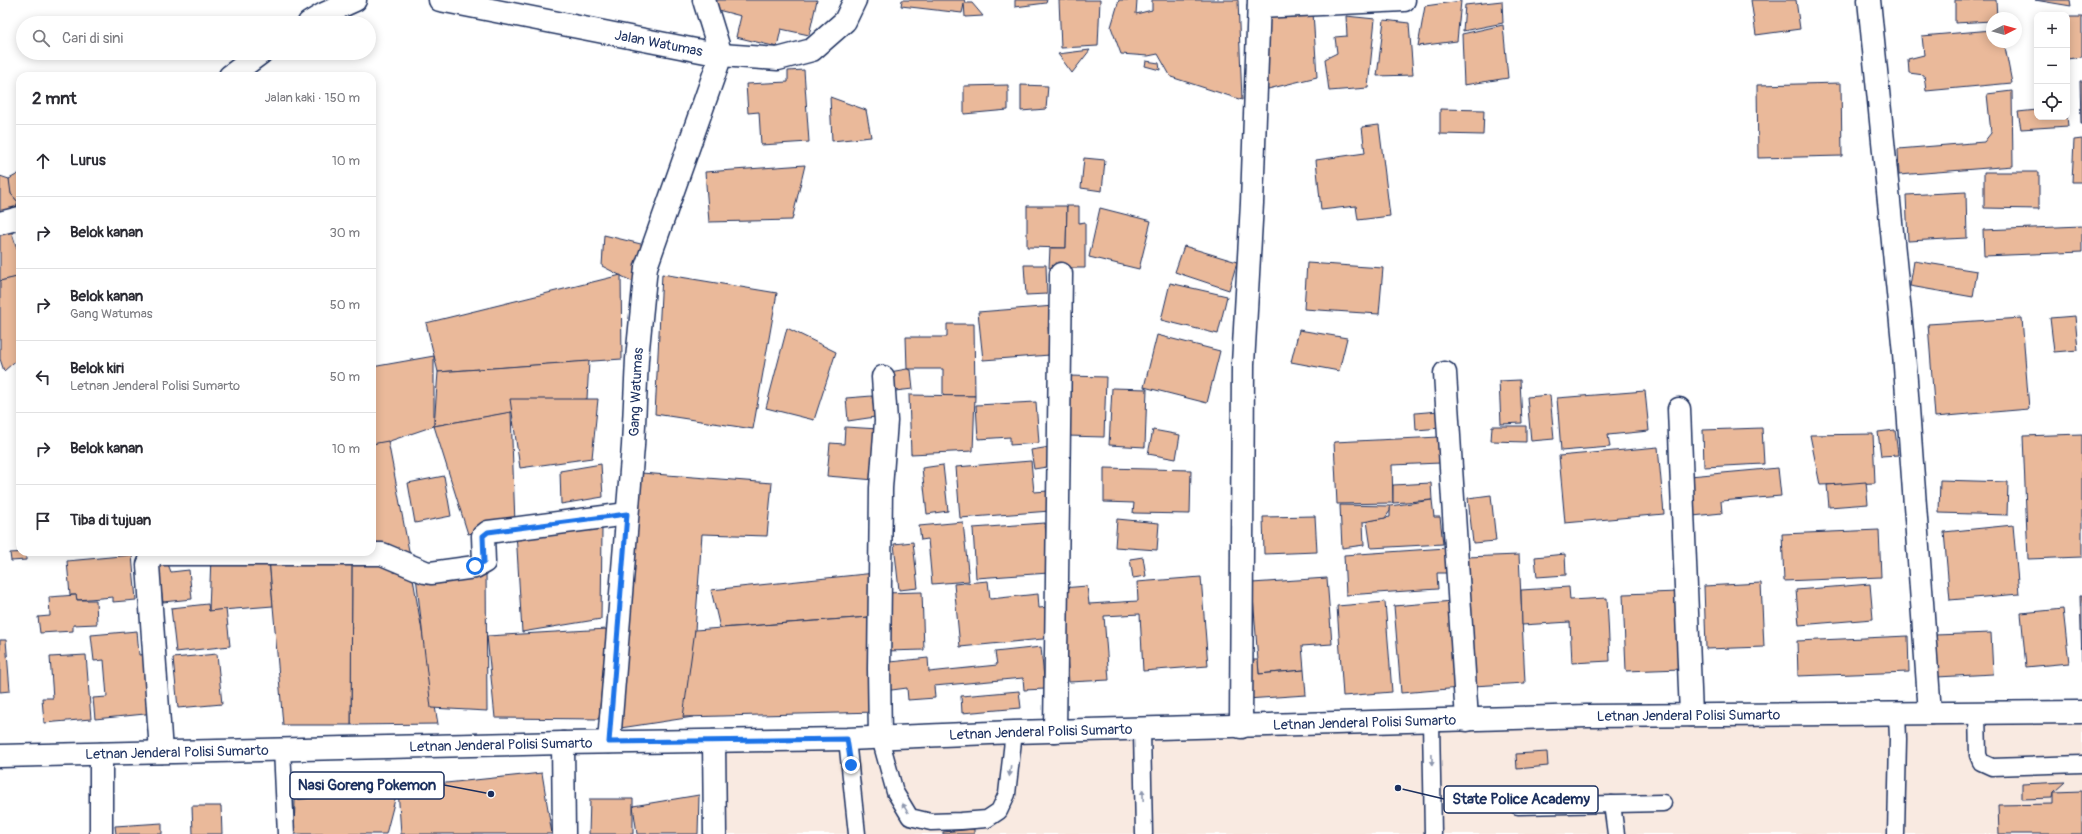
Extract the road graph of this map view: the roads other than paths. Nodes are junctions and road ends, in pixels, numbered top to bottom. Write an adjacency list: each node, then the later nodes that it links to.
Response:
1 (355, 0): 8 (street)
2 (440, 0): 9 (street, Jalan Watumas)
3 (704, 0): 9 (street)
4 (855, 0): 9 (street, Jalan Watumas)
5 (1404, 0): 7 (street)
6 (1869, 0): 22 (street)
7 (1259, 4): 28 (street)
8 (321, 16)
9 (721, 55): 18 (street, Gang Watumas)
10 (252, 60): 11 (street)
11 (235, 72)
12 (16, 219): 13 (street)
13 (0, 222)
14 (1060, 274): 30 (street)
15 (1446, 373): 26 (street)
16 (882, 377): 32 (street)
17 (1679, 408): 25 (street)
18 (627, 514): 19 (street); 35 (street, Gang Watumas)
19 (376, 554)
20 (154, 556): 38 (street)
21 (2082, 712): 23 (street, Letnan Jenderal Polisi Sumarto)
22 (1930, 713): 23 (street, Letnan Jenderal Polisi Sumarto); 24 (street, Letnan Jenderal Polisi Sumarto)
23 (1976, 713): 41 (lane)
24 (1897, 714): 25 (street, Letnan Jenderal Polisi Sumarto); 53 (lane)
25 (1691, 715): 26 (street, Letnan Jenderal Polisi Sumarto)
26 (1467, 720): 27 (street, Letnan Jenderal Polisi Sumarto)
27 (1431, 721): 28 (street, Letnan Jenderal Polisi Sumarto); 51 (lane, one-way to 51)
28 (1241, 727): 29 (street, Letnan Jenderal Polisi Sumarto)
29 (1142, 730): 30 (street, Letnan Jenderal Polisi Sumarto); 50 (lane, one-way to 29)
30 (1055, 731): 31 (street, Letnan Jenderal Polisi Sumarto)
31 (1014, 732): 32 (street, Letnan Jenderal Polisi Sumarto); 32 (lane, one-way to 32)
32 (880, 738): 33 (street, Letnan Jenderal Polisi Sumarto)
33 (847, 739): 34 (street, Letnan Jenderal Polisi Sumarto); 49 (lane)
34 (714, 741): 35 (street, Letnan Jenderal Polisi Sumarto); 48 (street)
35 (609, 742): 36 (street, Letnan Jenderal Polisi Sumarto)
36 (563, 743): 37 (street, Letnan Jenderal Polisi Sumarto); 47 (street)
37 (282, 749): 38 (street, Letnan Jenderal Polisi Sumarto); 46 (lane)
38 (161, 752): 39 (street, Letnan Jenderal Polisi Sumarto)
39 (101, 754): 40 (street, Letnan Jenderal Polisi Sumarto); 45 (street)
40 (0, 756)
41 (2082, 764)
42 (1663, 803): 43 (lane)
43 (1612, 804): 44 (lane); 52 (lane)
44 (1518, 806)
45 (101, 834)
46 (286, 834)
47 (564, 834)
48 (715, 834)
49 (857, 834)
50 (1144, 834)
51 (1433, 834)
52 (1616, 834)
53 (1896, 834)

